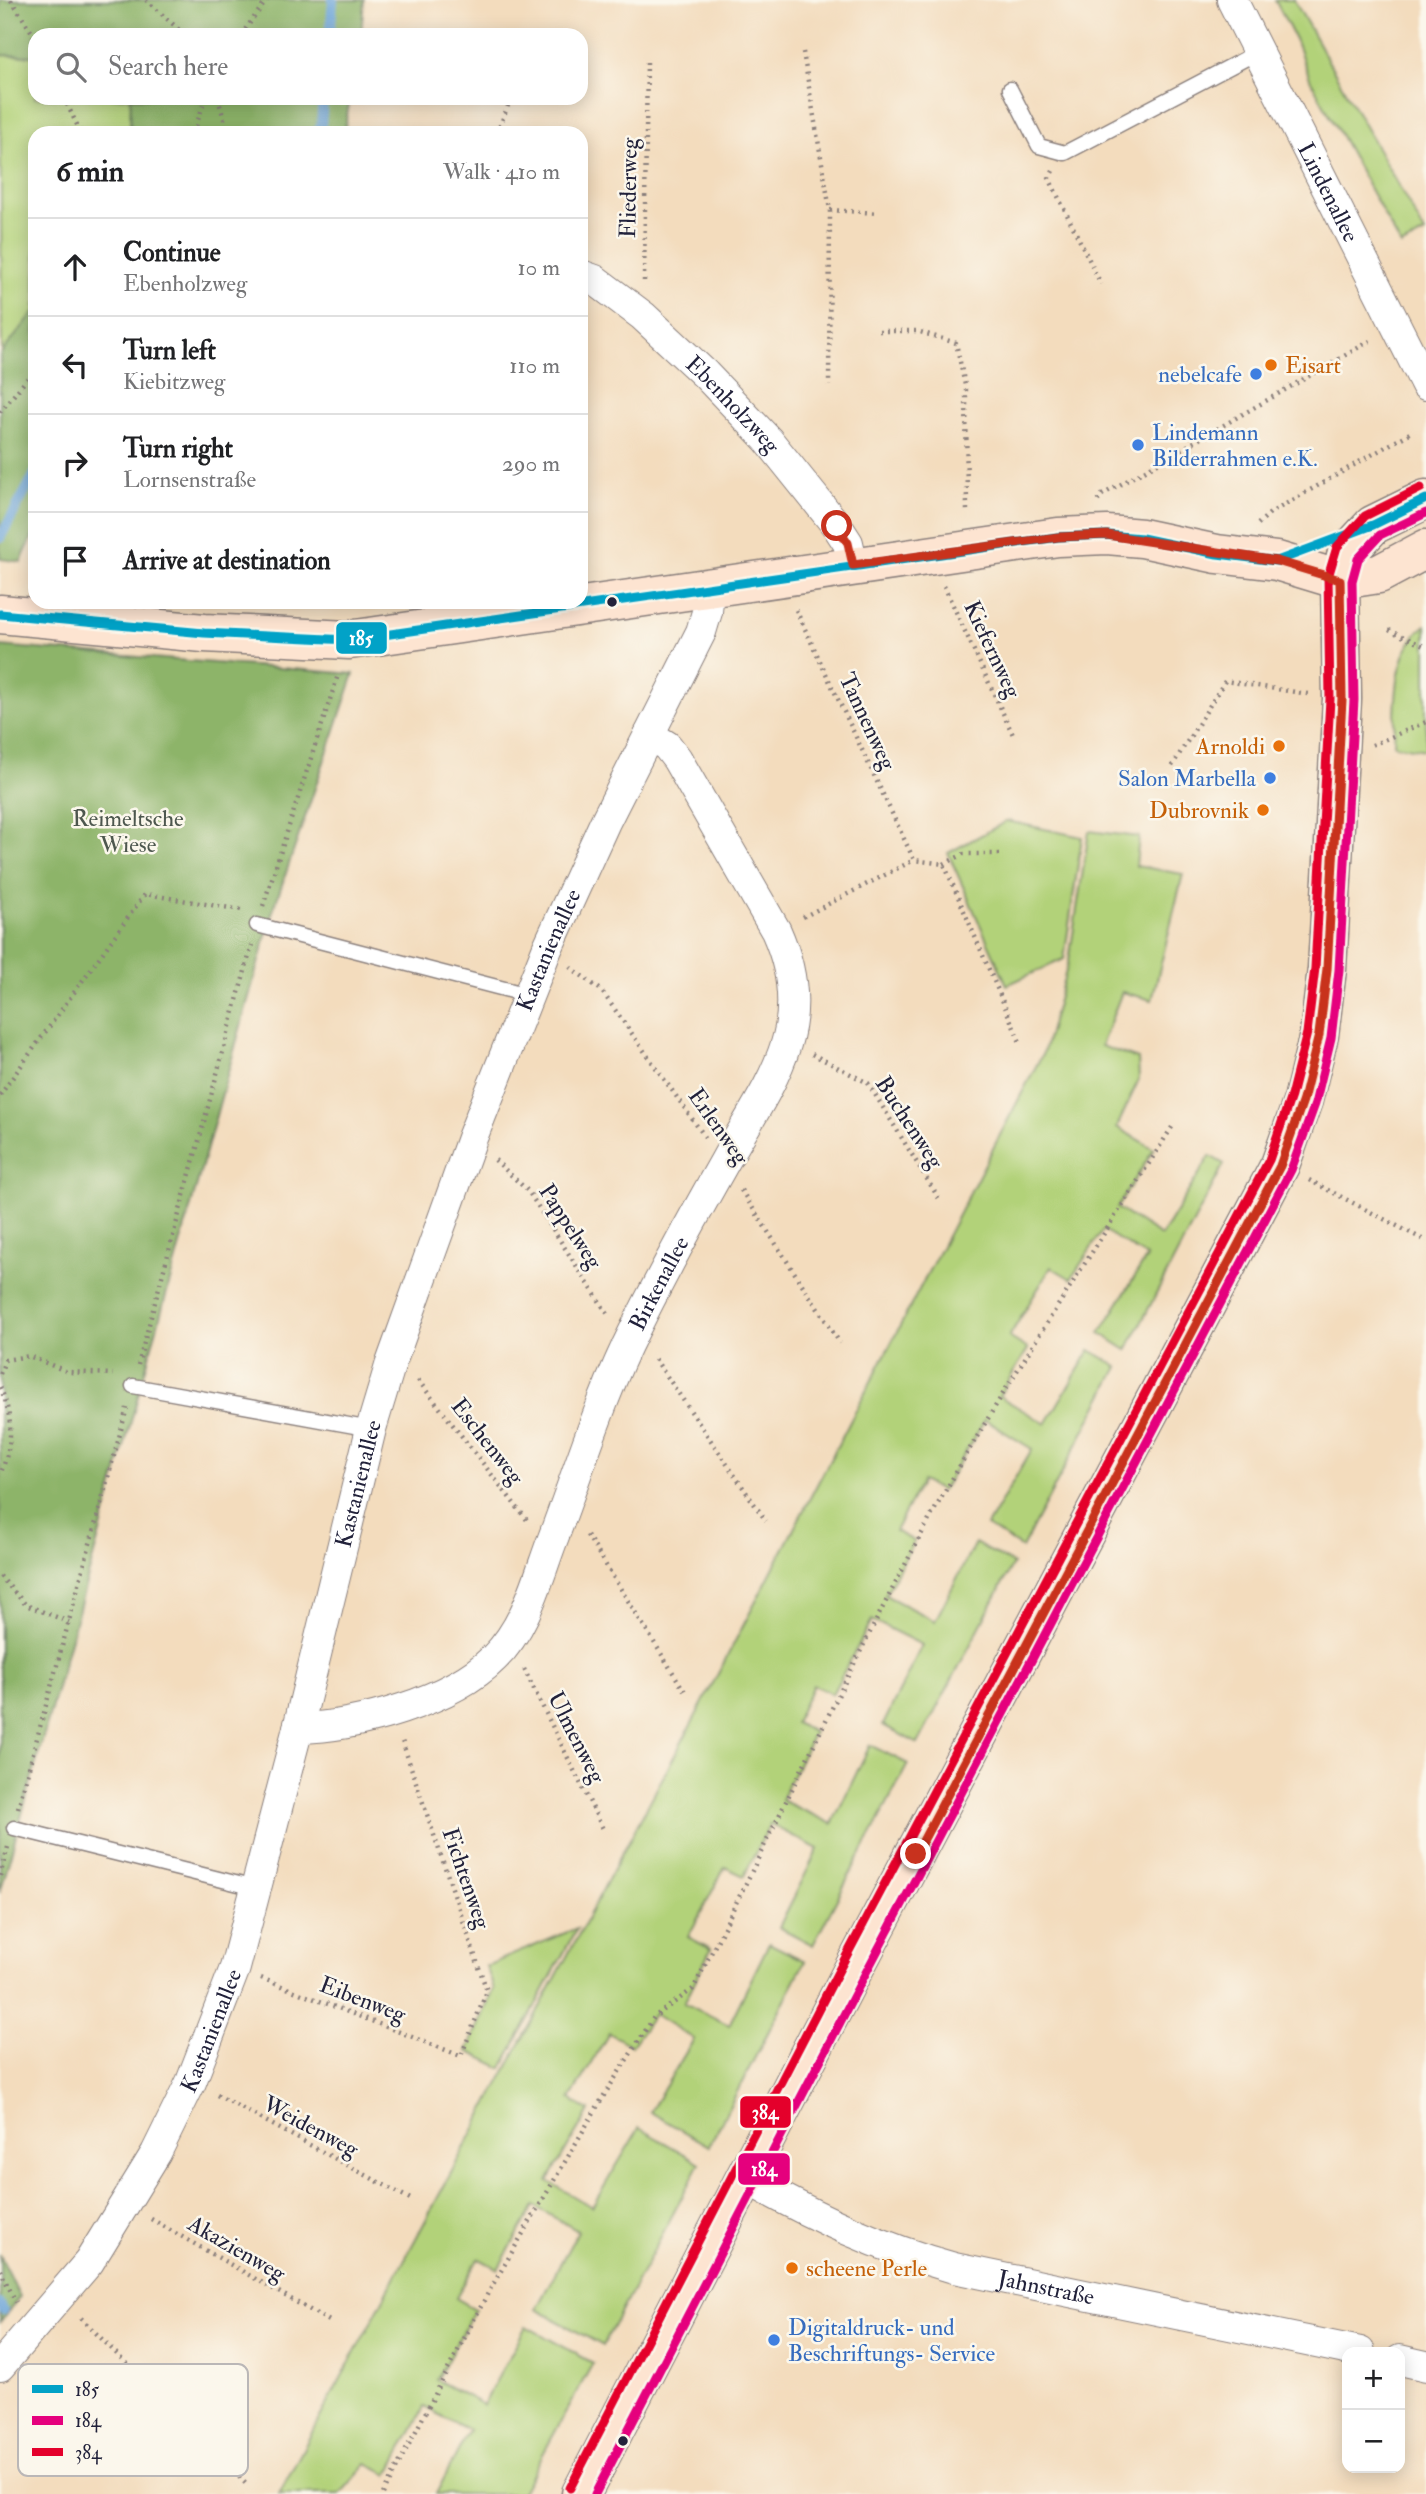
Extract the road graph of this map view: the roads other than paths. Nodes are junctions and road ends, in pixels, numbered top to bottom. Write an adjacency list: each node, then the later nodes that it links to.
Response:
1 (1232, 0): 2 (street, Lindenallee)
2 (1258, 52): 3 (lane); 5 (street, Lindenallee)
3 (1010, 89)
4 (588, 278): 10 (street, Ebenholzweg)
5 (1426, 385)
6 (1426, 499): 7 (street)
7 (1373, 525): 9 (street); 11 (street)
8 (1426, 549): 11 (street)
9 (1277, 561): 10 (street); 11 (street)
10 (853, 565): 12 (street)
11 (1340, 580): 24 (street)
12 (709, 588): 13 (street); 16 (street, Kastanienallee)
13 (588, 605)
14 (561, 609): 15 (street)
15 (0, 614)
16 (649, 735): 18 (street, Kastanienallee); 21 (street, Birkenallee)
17 (259, 919): 18 (lane)
18 (528, 995): 20 (street, Kastanienallee)
19 (133, 1384): 20 (lane)
20 (371, 1429): 21 (street, Kastanienallee)
21 (298, 1728): 23 (street, Kastanienallee)
22 (13, 1828): 23 (lane)
23 (255, 1888): 27 (street, Kastanienallee)
24 (747, 2179): 25 (street, Jahnstraße); 29 (street)
25 (1342, 2348)
26 (1405, 2361): 28 (street)
27 (0, 2365)
28 (1426, 2366)
29 (580, 2494)

